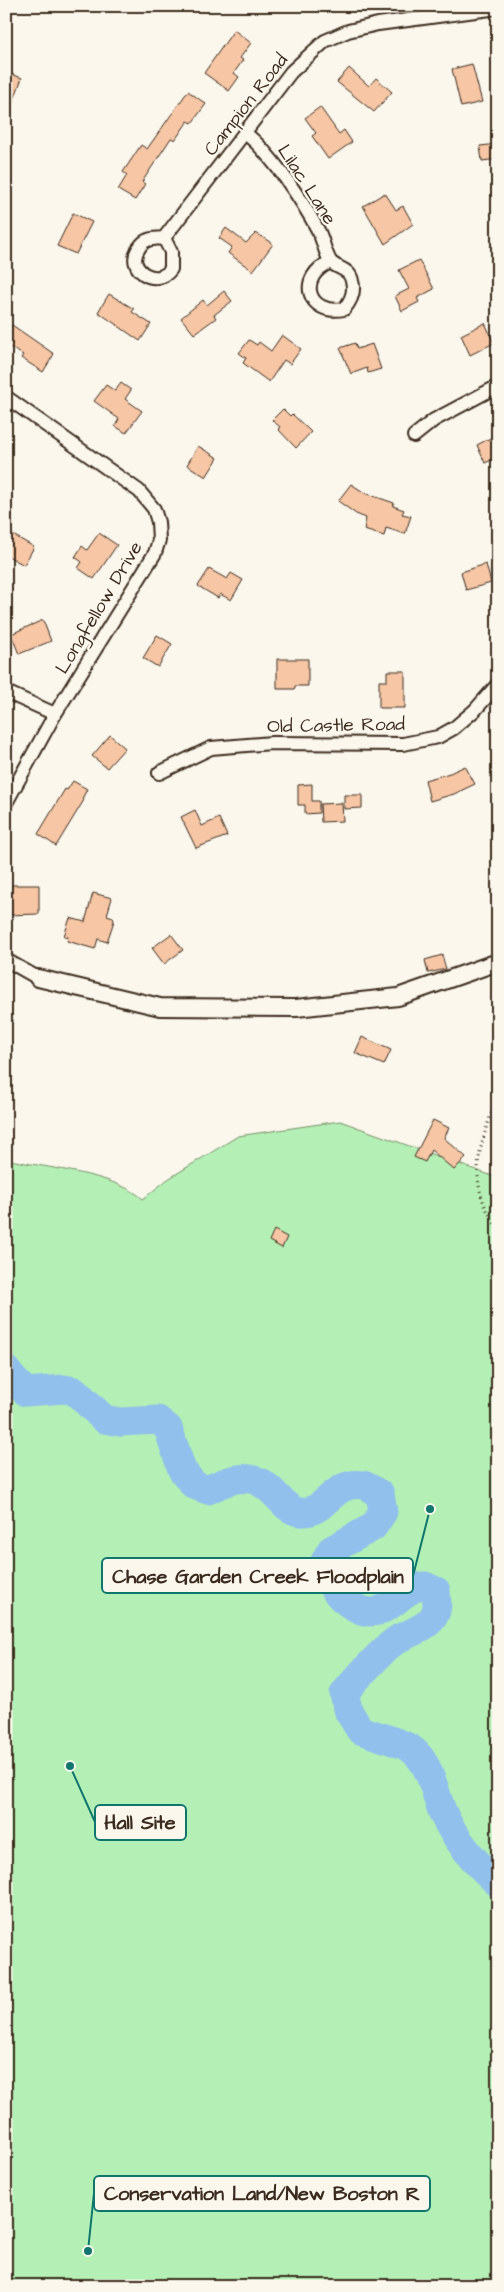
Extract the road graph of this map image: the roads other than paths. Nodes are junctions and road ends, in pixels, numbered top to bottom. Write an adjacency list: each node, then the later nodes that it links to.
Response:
1 (498, 8): 2 (street, Campion Road)
2 (245, 133): 3 (street, Campion Road); 4 (street, Lilac Lane)
3 (164, 238)
4 (331, 262)
5 (498, 386): 7 (street)
6 (6, 398): 10 (street, Longfellow Drive)
7 (414, 436)
8 (498, 684): 11 (street, Old Castle Road)
9 (6, 692): 10 (street)
10 (55, 714): 12 (street, Longfellow Drive)
11 (159, 773)
12 (6, 803)
13 (6, 960): 15 (street)
14 (498, 962): 15 (street)
15 (38, 978)

